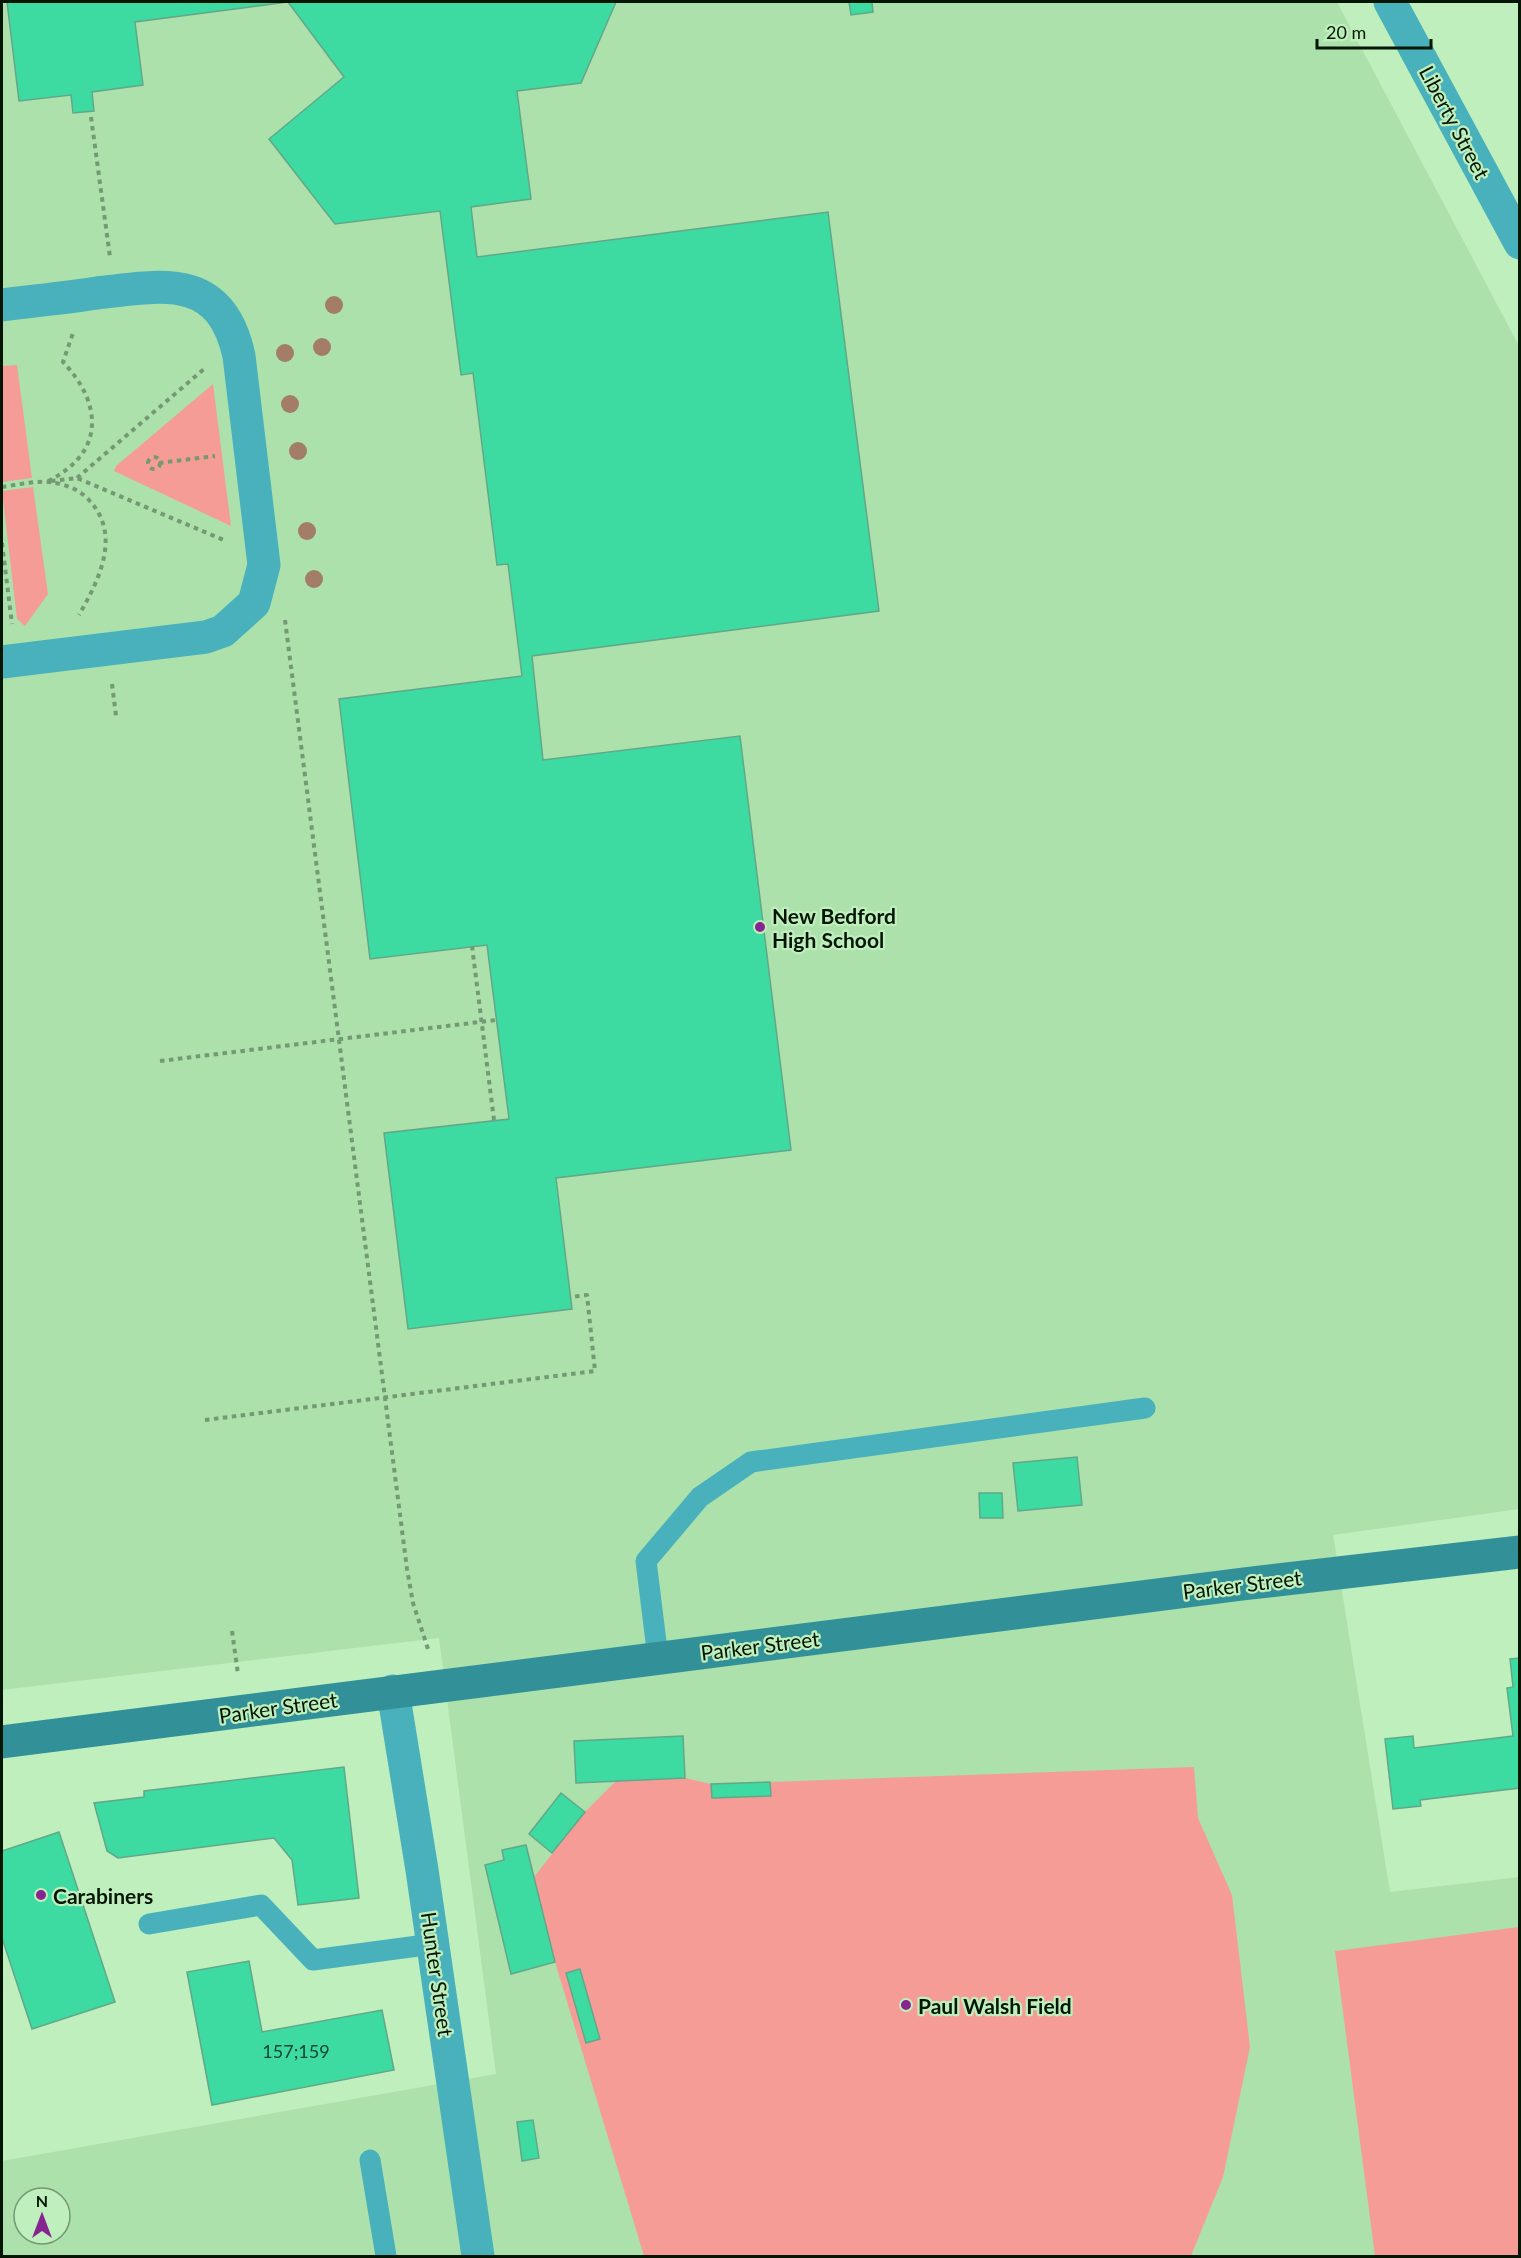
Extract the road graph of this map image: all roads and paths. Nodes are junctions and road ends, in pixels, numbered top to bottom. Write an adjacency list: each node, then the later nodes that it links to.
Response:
1 (1390, 2): 3 (street, Liberty Street)
2 (91, 117): 4 (path)
3 (1520, 243)
4 (110, 258)
5 (86, 295): 6 (street); 9 (path); 14 (street)
6 (2, 305)
7 (208, 365): 8 (path)
8 (77, 478): 9 (path); 12 (path)
9 (47, 482): 10 (path); 14 (path)
10 (2, 487)
11 (2, 543): 15 (path)
12 (231, 544)
13 (284, 609): 21 (path)
14 (56, 655): 15 (street)
15 (9, 662)
16 (111, 680): 17 (path)
17 (116, 716)
18 (472, 946): 20 (path)
19 (496, 1020): 20 (path)
20 (481, 1022): 21 (path); 23 (path)
21 (339, 1040): 22 (path); 25 (path)
22 (160, 1060)
23 (494, 1120)
24 (570, 1297): 25 (path)
25 (384, 1398): 27 (path); 30 (path)
26 (1145, 1408): 31 (lane)
27 (206, 1420)
28 (1520, 1552): 31 (main road, Parker Street)
29 (232, 1631): 32 (path)
30 (428, 1649)
31 (658, 1658): 33 (main road, Parker Street)
32 (238, 1674)
33 (393, 1691): 34 (main road, Parker Street); 36 (street, Hunter Street)
34 (2, 1742)
35 (149, 1924): 36 (lane)
36 (433, 1944): 39 (street, Hunter Street)
37 (370, 2160): 38 (lane)
38 (386, 2256)
39 (478, 2256)

